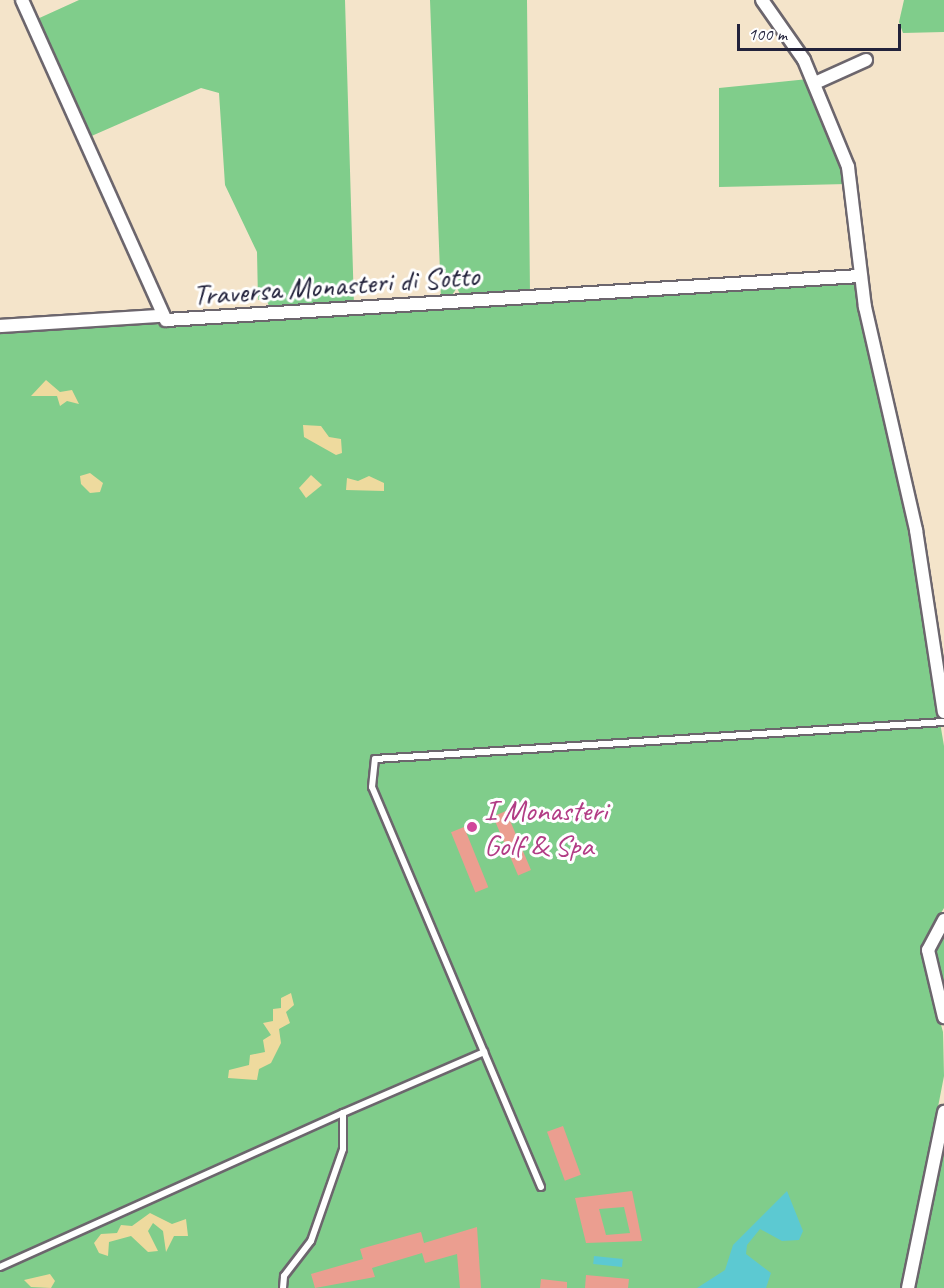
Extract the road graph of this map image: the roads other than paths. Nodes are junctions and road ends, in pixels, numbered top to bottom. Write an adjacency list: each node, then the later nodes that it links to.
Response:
1 (22, 0): 6 (street, Traversa Monasteri di Sotto)
2 (762, 0): 4 (street)
3 (866, 60): 4 (street)
4 (815, 82): 5 (street)
5 (860, 276): 6 (street, Traversa Monasteri di Sotto); 8 (street)
6 (160, 316): 7 (street)
7 (0, 326)
8 (944, 712)
9 (944, 722): 12 (lane)
10 (944, 920): 11 (street)
11 (944, 1017)
12 (484, 1052): 14 (lane); 15 (lane)
13 (944, 1112): 18 (street)
14 (343, 1113): 16 (lane); 17 (lane)
15 (541, 1187)
16 (0, 1266)
17 (283, 1288)
18 (908, 1288)

